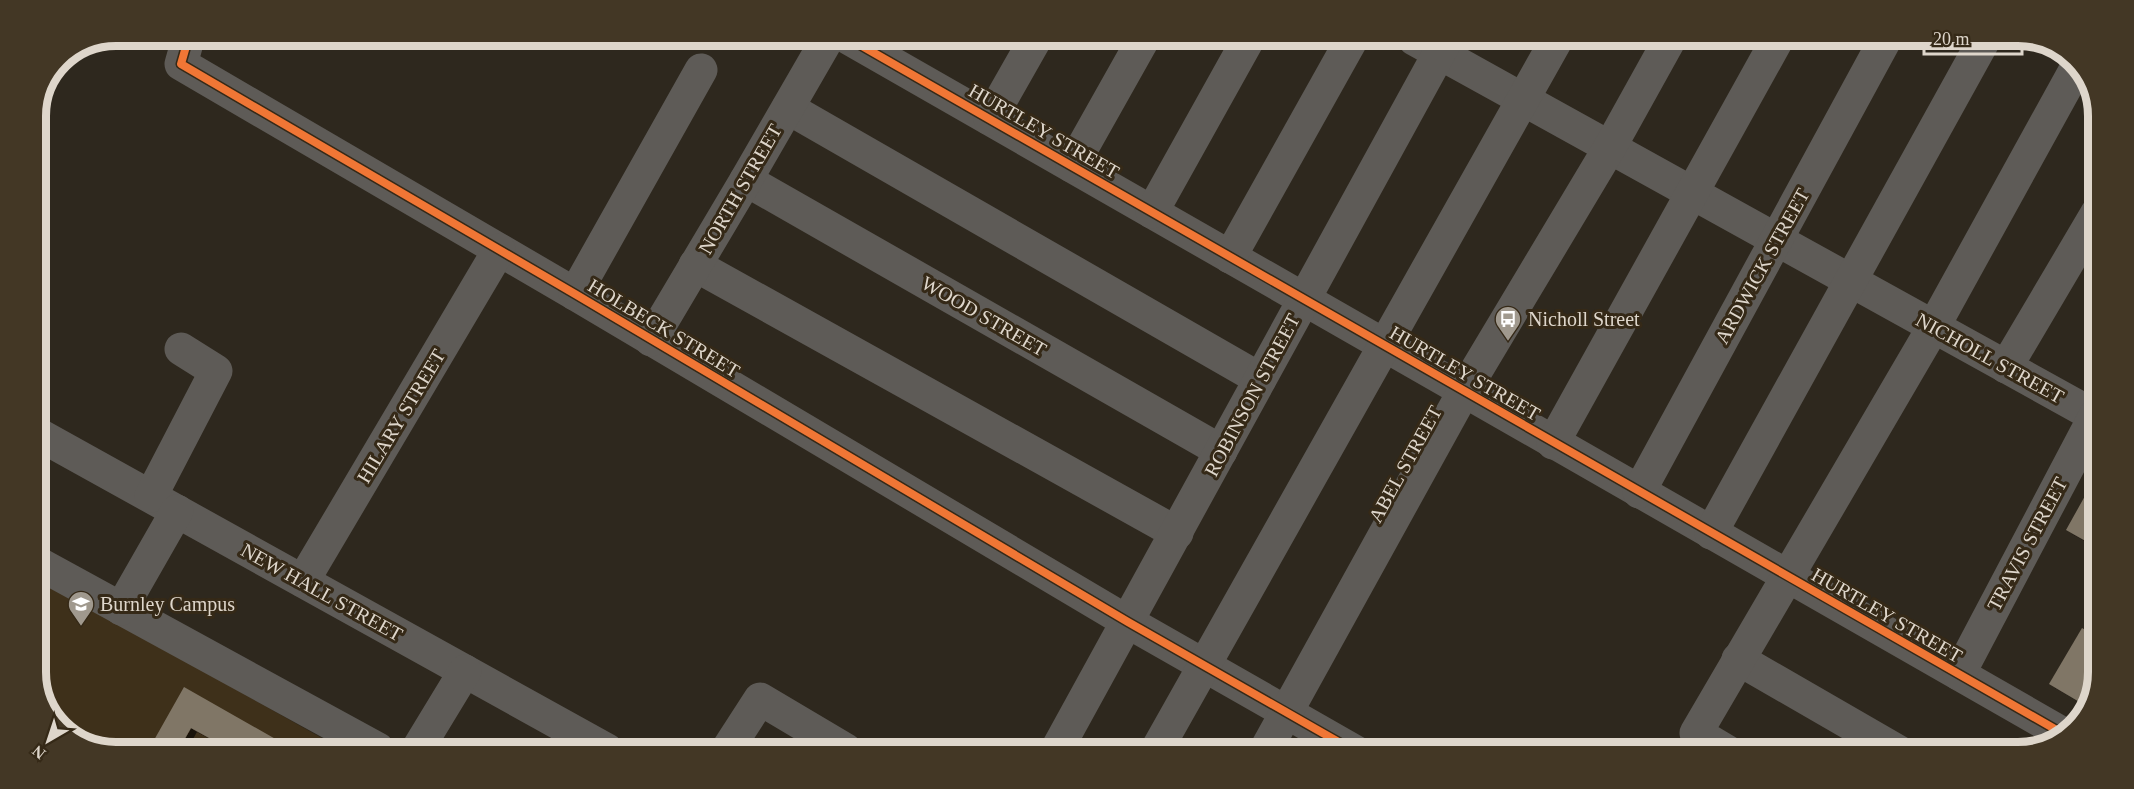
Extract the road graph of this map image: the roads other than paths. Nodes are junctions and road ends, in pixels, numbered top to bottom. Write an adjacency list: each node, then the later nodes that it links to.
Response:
1 (823, 46): 18 (street, NORTH STREET)
2 (862, 46): 19 (street, HURTLEY STREET)
3 (1031, 46): 19 (street)
4 (1140, 46): 21 (street)
5 (1245, 46): 24 (street)
6 (1348, 46): 28 (street)
7 (1432, 46): 32 (street, ROBINSON STREET)
8 (1436, 46): 17 (street, NICHOLL STREET)
9 (1553, 46): 17 (street)
10 (1666, 46): 20 (street, ABEL STREET)
11 (1774, 46): 23 (street)
12 (1882, 46): 26 (street, ARDWICK STREET)
13 (1981, 46): 30 (street)
14 (185, 50): 27 (street, HOLBECK STREET)
15 (701, 70): 31 (street)
16 (2073, 74): 33 (street)
17 (1523, 99): 20 (street, NICHOLL STREET); 35 (street)
18 (788, 108): 22 (street, NORTH STREET); 38 (street)
19 (990, 119): 21 (street, HURTLEY STREET)
20 (1610, 147): 23 (street, NICHOLL STREET); 39 (street, ABEL STREET)
21 (1072, 166): 24 (street, HURTLEY STREET)
22 (746, 180): 29 (street, NORTH STREET); 44 (street, WOOD STREET)
23 (1692, 192): 26 (street, NICHOLL STREET); 43 (street)
24 (1152, 212): 28 (street, HURTLEY STREET)
25 (2087, 230): 37 (street)
26 (1776, 240): 30 (street, NICHOLL STREET); 45 (street, ARDWICK STREET)
27 (499, 250): 31 (street, HOLBECK STREET); 51 (street, HILARY STREET)
28 (1230, 257): 32 (street, HURTLEY STREET)
29 (696, 265): 34 (street, NORTH STREET); 47 (street)
30 (1851, 281): 33 (street, NICHOLL STREET); 48 (street)
31 (575, 294): 34 (street, HOLBECK STREET)
32 (1303, 299): 35 (street, HURTLEY STREET); 38 (street, ROBINSON STREET)
33 (1934, 326): 37 (street, NICHOLL STREET); 50 (street)
34 (651, 340): 53 (street, HOLBECK STREET)
35 (1384, 345): 39 (street, HURTLEY STREET); 55 (street)
36 (181, 349): 46 (street)
37 (2006, 367): 40 (street, NICHOLL STREET)
38 (1260, 379): 44 (street, ROBINSON STREET)
39 (1464, 392): 43 (street, HURTLEY STREET); 58 (street, ABEL STREET)
40 (2088, 411)
41 (2088, 429): 57 (street, TRAVIS STREET)
42 (47, 439): 46 (street, NEW HALL STREET)
43 (1553, 442): 45 (street, HURTLEY STREET)
44 (1221, 451): 47 (street, ROBINSON STREET)
45 (1639, 492): 48 (street, HURTLEY STREET)
46 (164, 504): 51 (street, NEW HALL STREET); 52 (street)
47 (1177, 533): 53 (street, ROBINSON STREET)
48 (1711, 533): 50 (street, HURTLEY STREET)
49 (47, 568): 52 (street)
50 (1786, 576): 54 (street); 57 (street, HURTLEY STREET)
51 (303, 581): 56 (street, NEW HALL STREET)
52 (121, 609): 60 (street)
53 (1128, 622): 55 (street, HOLBECK STREET); 65 (street, ROBINSON STREET)
54 (1738, 659): 69 (street); 70 (street)
55 (1204, 665): 58 (street, HOLBECK STREET); 66 (street)
56 (465, 671): 61 (street); 62 (street, NEW HALL STREET)
57 (1959, 674): 59 (street, HURTLEY STREET)
58 (1288, 711): 67 (street, ABEL STREET); 68 (street, HOLBECK STREET)
59 (2058, 731)
60 (365, 742)
61 (422, 742)
62 (594, 742)
63 (732, 742): 64 (street)
64 (833, 742)
65 (1061, 742)
66 (1161, 742)
67 (1269, 742)
68 (1339, 742)
69 (1706, 742)
70 (1882, 742)

